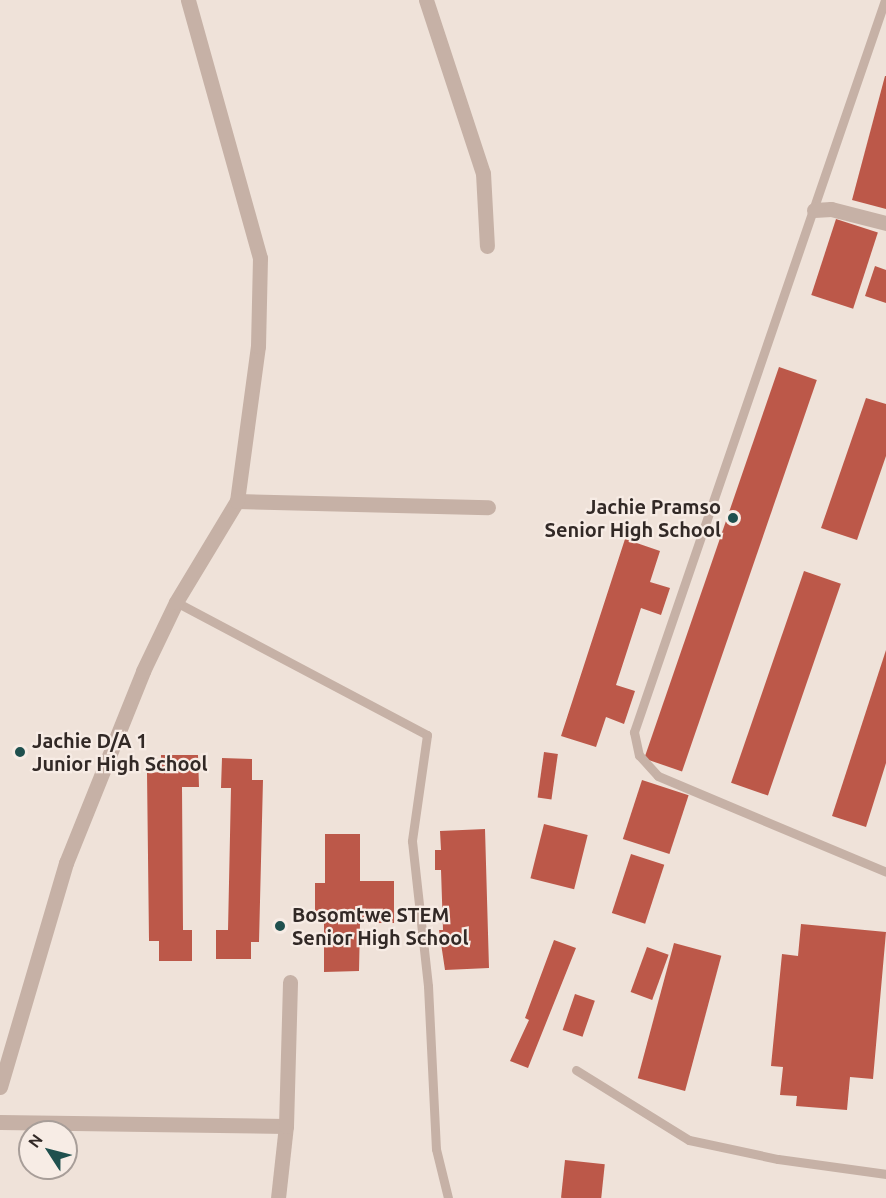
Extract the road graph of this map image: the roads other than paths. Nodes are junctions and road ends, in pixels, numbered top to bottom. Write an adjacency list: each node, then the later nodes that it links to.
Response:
1 (188, 0): 7 (street)
2 (426, 0): 6 (street)
3 (885, 0): 4 (lane)
4 (813, 210): 5 (street); 10 (lane)
5 (886, 223)
6 (487, 246)
7 (237, 501): 8 (street); 9 (street)
8 (488, 507)
9 (176, 602): 13 (street); 18 (lane)
10 (886, 872)
11 (291, 982): 15 (street)
12 (576, 1070): 16 (lane)
13 (0, 1087)
14 (0, 1122): 15 (street)
15 (286, 1126): 17 (street)
16 (886, 1174)
17 (278, 1198)
18 (448, 1198)

